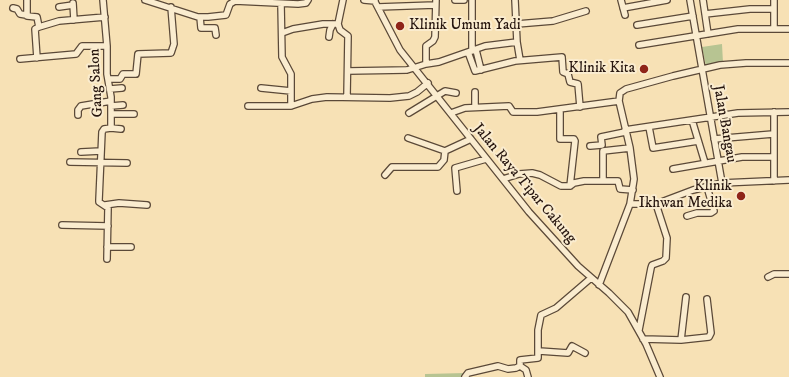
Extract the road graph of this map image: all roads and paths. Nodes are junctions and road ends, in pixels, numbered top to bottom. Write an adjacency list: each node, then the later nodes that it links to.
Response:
1 (27, 0): 28 (street)
2 (103, 0): 31 (street, Gang Salon)
3 (146, 0): 22 (street)
4 (308, 0): 20 (street)
5 (336, 0): 6 (street)
6 (343, 0): 34 (street)
7 (364, 0): 18 (street)
8 (455, 0): 9 (street)
9 (464, 0)
10 (472, 0): 48 (street)
11 (516, 0): 35 (street)
12 (621, 0): 24 (street)
13 (667, 0): 24 (street)
14 (690, 0): 30 (street, Jalan Bangau)
15 (703, 0): 27 (street)
16 (774, 0): 25 (street)
17 (264, 1): 20 (street); 32 (street)
18 (376, 3): 19 (street); 54 (street, Jalan Raya Tipar Cakung)
19 (436, 3): 53 (street)
20 (281, 4): 40 (street)
21 (59, 7): 33 (street)
22 (171, 7): 32 (street); 57 (street)
23 (12, 8): 28 (street)
24 (623, 8): 29 (street)
25 (774, 9): 27 (street); 38 (street)
26 (586, 11): 35 (street)
27 (705, 14): 41 (street)
28 (26, 15): 37 (street)
29 (625, 15)
30 (693, 16): 36 (street); 43 (street, Jalan Bangau)
31 (105, 17): 33 (street); 47 (street, Gang Salon)
32 (200, 17): 42 (street)
33 (74, 20): 37 (street)
34 (335, 24): 40 (street); 44 (street); 56 (street)
35 (517, 24): 45 (street)
36 (637, 25)
37 (39, 27): 49 (street)
38 (774, 29): 39 (street); 41 (street)
39 (789, 29)
40 (282, 33): 62 (street)
41 (708, 34): 43 (street)
42 (216, 35)
43 (696, 36): 46 (street); 55 (street, Jalan Bangau)
44 (329, 37)
45 (518, 42): 48 (street); 51 (street)
46 (639, 45)
47 (107, 46): 49 (street); 57 (street, Gang Salon)
48 (472, 51): 51 (street); 53 (street)
49 (37, 58): 50 (street)
50 (20, 59)
51 (520, 60): 73 (street)
52 (789, 63): 55 (street)
53 (426, 64): 54 (street)
54 (414, 68): 56 (street); 58 (street, Jalan Raya Tipar Cakung)
55 (702, 69): 67 (street); 82 (street, Jalan Bangau)
56 (348, 71): 65 (street)
57 (108, 79): 61 (street, Gang Salon)
58 (428, 83): 65 (street); 66 (street, Jalan Raya Tipar Cakung)
59 (122, 88): 61 (street)
60 (261, 88): 62 (street)
61 (110, 89): 68 (street, Gang Salon)
62 (291, 91): 71 (street)
63 (475, 92): 72 (street)
64 (456, 93): 66 (street)
65 (347, 96): 71 (street)
66 (438, 96): 77 (street); 78 (street, Jalan Raya Tipar Cakung)
67 (619, 101): 73 (street); 87 (street)
68 (111, 103): 69 (street); 79 (street, Gang Salon); 81 (street)
69 (123, 106)
70 (248, 106): 71 (street)
71 (291, 106)
72 (474, 107): 74 (street); 78 (street)
73 (580, 107): 74 (street)
74 (560, 110): 112 (street)
75 (774, 112): 76 (street); 82 (street); 88 (street)
76 (789, 112)
77 (409, 113)
78 (451, 113): 90 (street, Jalan Raya Tipar Cakung)
79 (111, 114): 80 (street); 85 (street, Gang Salon)
80 (134, 114)
81 (78, 115)
82 (709, 117): 83 (street); 91 (street, Jalan Bangau)
83 (692, 120): 84 (street); 92 (street)
84 (649, 127): 87 (street); 92 (street)
85 (111, 128): 86 (street); 95 (street, Gang Salon)
86 (122, 129)
87 (625, 131): 93 (street); 94 (street)
88 (773, 134): 91 (street); 98 (street)
89 (408, 138): 96 (street)
90 (471, 139): 96 (street); 99 (street, Jalan Raya Tipar Cakung)
91 (714, 139): 100 (street, Jalan Bangau)
92 (698, 141): 104 (street)
93 (590, 146)
94 (630, 148): 109 (street); 114 (street)
95 (101, 151): 97 (street); 102 (street, Gang Salon)
96 (445, 151): 106 (street)
97 (81, 152)
98 (774, 157): 100 (street); 110 (street)
99 (486, 159): 107 (street, Jalan Raya Tipar Cakung); 115 (street)
100 (719, 161): 104 (street); 111 (street, Jalan Bangau)
101 (70, 162): 102 (street)
102 (100, 162): 103 (street); 118 (street, Gang Salon)
103 (127, 163)
104 (705, 163): 105 (street)
105 (673, 169)
106 (385, 174)
107 (503, 179): 112 (street); 128 (street, Jalan Raya Tipar Cakung)
108 (789, 180): 110 (street)
109 (603, 181): 112 (street); 114 (street)
110 (774, 181): 111 (street)
111 (722, 183): 113 (street)
112 (570, 186)
113 (707, 187): 117 (street); 120 (street)
114 (633, 190): 116 (street)
115 (457, 191)
116 (630, 204): 117 (street); 129 (street)
117 (656, 204): 132 (street)
118 (105, 205): 119 (street); 122 (street, Gang Salon)
119 (147, 205)
120 (687, 216)
121 (62, 225): 122 (street)
122 (108, 226): 123 (street, Gang Salon)
123 (107, 247): 124 (street); 125 (street, Gang Salon)
124 (131, 247)
125 (107, 259)
126 (789, 274): 127 (street)
127 (768, 277)
128 (591, 278): 129 (street, Jalan Raya Tipar Cakung); 135 (street)
129 (600, 285): 132 (street, Jalan Raya Tipar Cakung)
130 (686, 297): 134 (street)
131 (707, 299): 134 (street)
132 (639, 330): 133 (street, Jalan Raya Tipar Cakung)
133 (644, 339): 134 (street); 140 (street, Jalan Raya Tipar Cakung)
134 (682, 340)
135 (539, 351): 136 (street); 137 (street)
136 (585, 353)
137 (520, 366): 138 (street); 139 (street)
138 (464, 377)
139 (528, 377)
140 (660, 377)

